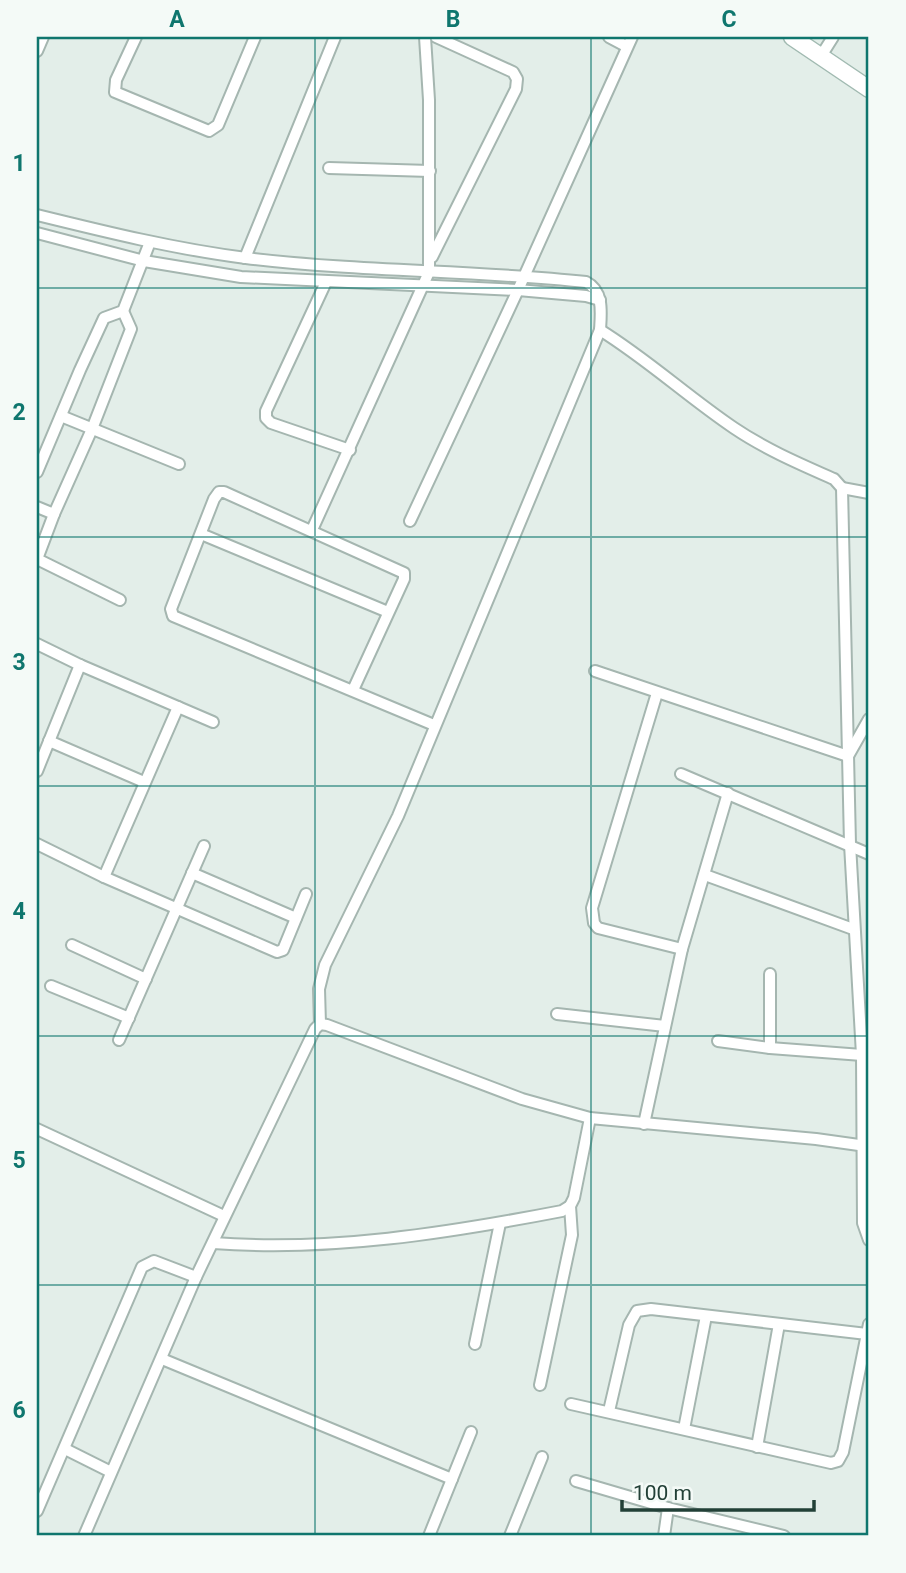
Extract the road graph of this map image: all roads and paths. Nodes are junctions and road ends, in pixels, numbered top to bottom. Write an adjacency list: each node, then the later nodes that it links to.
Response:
1 (43, 37): 11 (street)
2 (136, 37): 9 (street)
3 (335, 37): 19 (street)
4 (425, 37): 15 (street)
5 (436, 37): 20 (street)
6 (609, 37): 10 (street)
7 (792, 37): 12 (street)
8 (833, 37): 12 (street)
9 (250, 38)
10 (629, 42): 23 (street)
11 (37, 51)
12 (821, 56): 13 (street)
13 (869, 89)
14 (329, 168): 15 (street)
15 (430, 171): 20 (street)
16 (37, 215): 18 (street)
17 (37, 233): 21 (street)
18 (150, 242): 19 (street); 21 (street)
19 (246, 258): 22 (street)
20 (431, 260): 22 (street)
21 (144, 261): 24 (street); 28 (street)
22 (429, 272): 23 (street); 25 (street)
23 (524, 275): 26 (street); 27 (street)
24 (326, 282): 25 (street); 32 (street)
25 (425, 286): 26 (street); 32 (street)
26 (518, 290): 27 (street); 39 (street)
27 (600, 300): 29 (street)
28 (123, 311): 30 (street); 31 (street)
29 (600, 330): 35 (street); 53 (street)
30 (61, 415): 31 (street); 34 (street)
31 (93, 429): 33 (street); 38 (street)
32 (349, 450): 40 (street)
33 (179, 464)
34 (37, 472)
35 (842, 488): 36 (street); 55 (street)
36 (869, 492)
37 (37, 507): 38 (street)
38 (54, 514): 42 (street)
39 (410, 521)
40 (312, 530): 41 (street); 44 (street)
41 (201, 534): 44 (street); 48 (street)
42 (37, 559): 43 (street)
43 (120, 600)
44 (388, 612): 48 (street)
45 (37, 644): 46 (street)
46 (80, 666): 50 (street); 54 (street)
47 (595, 671): 49 (street)
48 (353, 690): 53 (street)
49 (657, 693): 55 (street); 72 (street)
50 (178, 707): 52 (street); 58 (street)
51 (869, 719): 55 (street)
52 (213, 722)
53 (434, 725): 78 (street)
54 (49, 741): 56 (street); 58 (street)
55 (848, 756): 61 (street)
56 (37, 771)
57 (681, 774): 59 (street)
58 (144, 782): 66 (street)
59 (728, 793): 61 (street); 65 (street)
60 (37, 844): 66 (street)
61 (850, 844): 63 (street); 70 (street)
62 (204, 846): 64 (street)
63 (869, 854)
64 (192, 873): 68 (street); 69 (street)
65 (705, 875): 70 (street); 72 (street)
66 (104, 877): 68 (street)
67 (306, 894): 69 (street)
68 (176, 909): 69 (street); 74 (street)
69 (296, 918)
70 (853, 929): 83 (street)
71 (72, 945): 74 (street)
72 (682, 949): 79 (street)
73 (770, 974): 82 (street)
74 (146, 979): 77 (street)
75 (51, 986): 77 (street)
76 (557, 1014): 79 (street)
77 (129, 1018): 80 (street)
78 (320, 1024): 84 (street); 89 (street)
79 (665, 1026): 85 (street)
80 (119, 1040)
81 (718, 1041): 82 (street)
82 (770, 1048): 83 (street)
83 (862, 1055): 87 (street)
84 (590, 1118): 85 (street); 88 (street)
85 (644, 1124): 87 (street)
86 (37, 1129): 89 (street)
87 (866, 1146): 91 (street)
88 (570, 1206): 90 (street); 99 (street)
89 (224, 1216): 92 (street)
90 (500, 1223): 92 (street); 97 (street)
91 (869, 1240)
92 (212, 1243): 93 (street)
93 (196, 1277): 98 (street); 105 (street)
94 (706, 1316): 95 (street); 101 (street); 102 (street)
95 (779, 1324): 96 (street); 104 (street)
96 (868, 1329): 104 (street)
97 (475, 1344)
98 (162, 1359): 107 (street); 108 (street)
99 (540, 1385)
100 (570, 1404): 101 (street)
101 (609, 1411): 102 (street)
102 (684, 1429): 104 (street)
103 (471, 1432): 108 (street)
104 (757, 1447)
105 (65, 1449): 107 (street); 111 (street)
106 (542, 1457): 114 (street)
107 (111, 1472): 112 (street)
108 (452, 1479): 113 (street)
109 (576, 1481): 110 (street)
110 (668, 1508): 115 (street); 116 (street)
111 (37, 1511)
112 (84, 1536)
113 (429, 1536)
114 (510, 1536)
115 (664, 1536)
116 (783, 1536)

